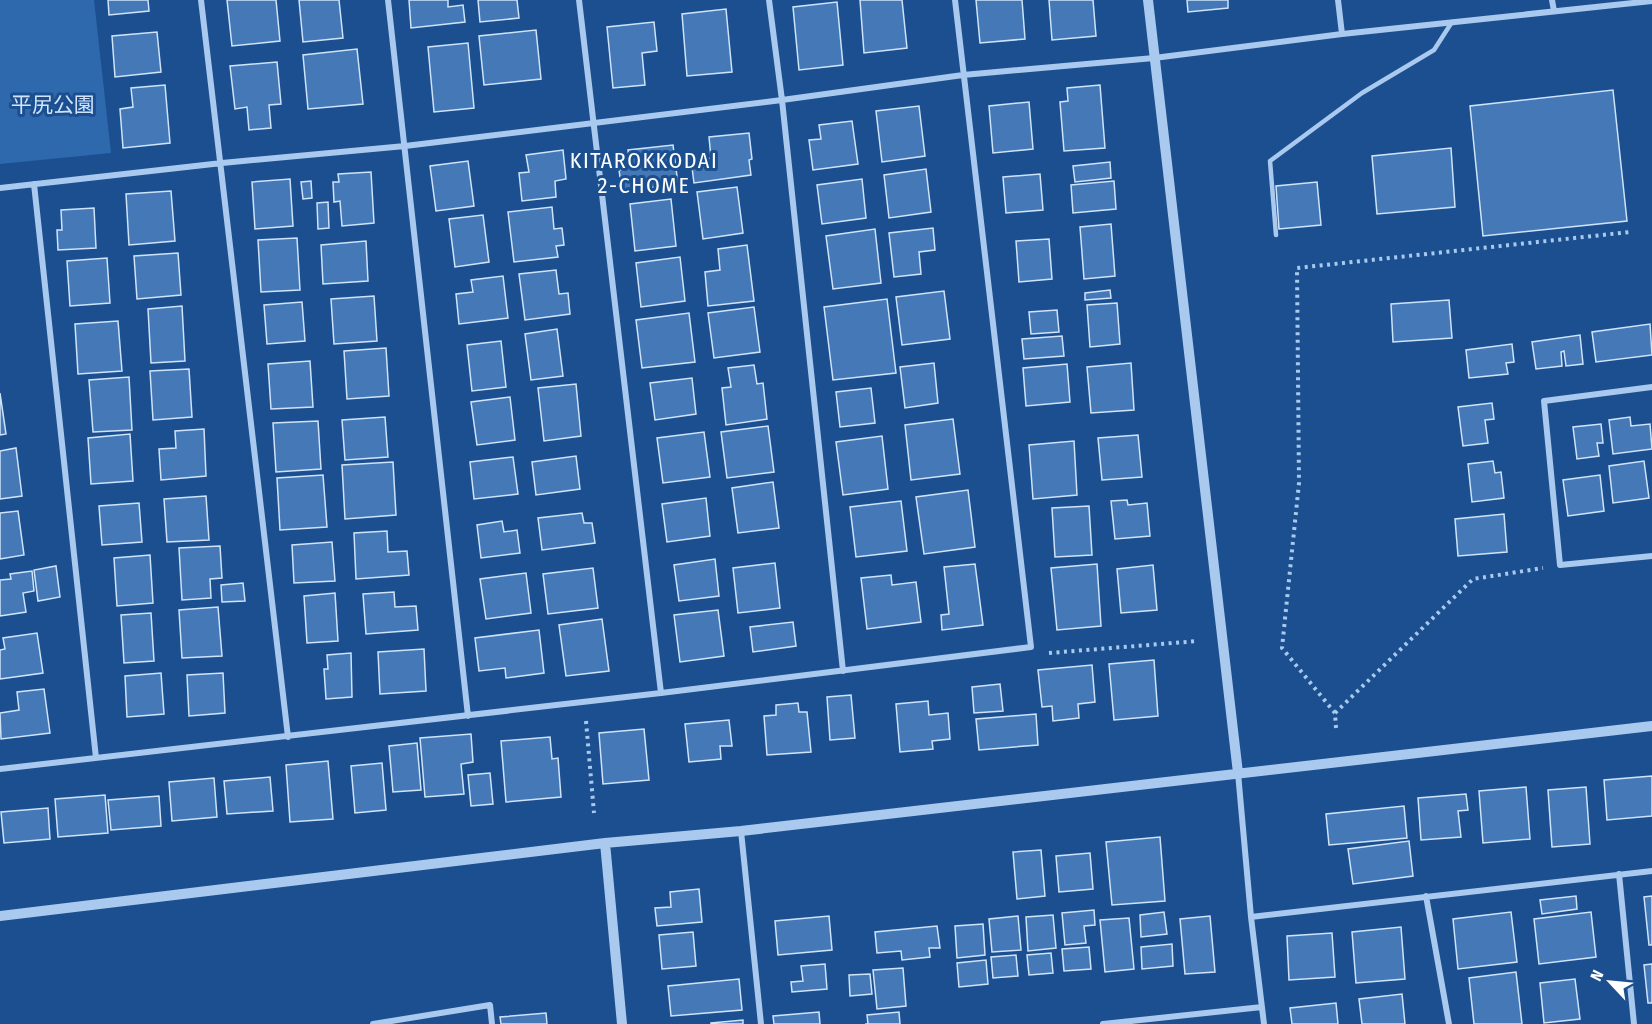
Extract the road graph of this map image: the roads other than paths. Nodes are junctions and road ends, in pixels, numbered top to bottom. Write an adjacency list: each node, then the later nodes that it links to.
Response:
1 (201, 0): 18 (street)
2 (388, 0): 17 (street)
3 (579, 0): 16 (street)
4 (769, 0): 15 (street)
5 (955, 0): 14 (street)
6 (1148, 0): 13 (street)
7 (1338, 0): 12 (street)
8 (1552, 0): 10 (street)
9 (1652, 1): 10 (street)
10 (1554, 11): 11 (street)
11 (1452, 22): 12 (street); 21 (lane)
12 (1342, 34): 13 (street)
13 (1154, 58): 14 (street); 31 (street)
14 (963, 75): 15 (street); 24 (street)
15 (782, 100): 16 (street); 24 (street)
16 (594, 123): 17 (street); 25 (street)
17 (405, 146): 18 (street); 26 (street)
18 (222, 163): 19 (street); 28 (street)
19 (34, 184): 20 (street); 29 (street)
20 (0, 188)
21 (1276, 235)
22 (1652, 387): 23 (street)
23 (1652, 556)
24 (843, 671): 25 (street)
25 (661, 693): 26 (street)
26 (468, 716): 28 (street)
27 (1652, 726): 31 (street)
28 (288, 737): 29 (street)
29 (96, 759): 30 (street)
30 (0, 769)
31 (1238, 773): 32 (street); 38 (street)
32 (741, 831): 33 (street); 43 (street)
33 (605, 843): 37 (street); 42 (street)
34 (1652, 871): 35 (street)
35 (1619, 874): 36 (street); 47 (street)
36 (1425, 896): 38 (street); 46 (street)
37 (0, 916)
38 (1251, 917): 39 (street)
39 (1262, 1007): 44 (street); 45 (street)
40 (373, 1024): 41 (street)
41 (492, 1024)
42 (622, 1024)
43 (761, 1024)
44 (1103, 1024)
45 (1264, 1024)
46 (1449, 1024)
47 (1634, 1024)

